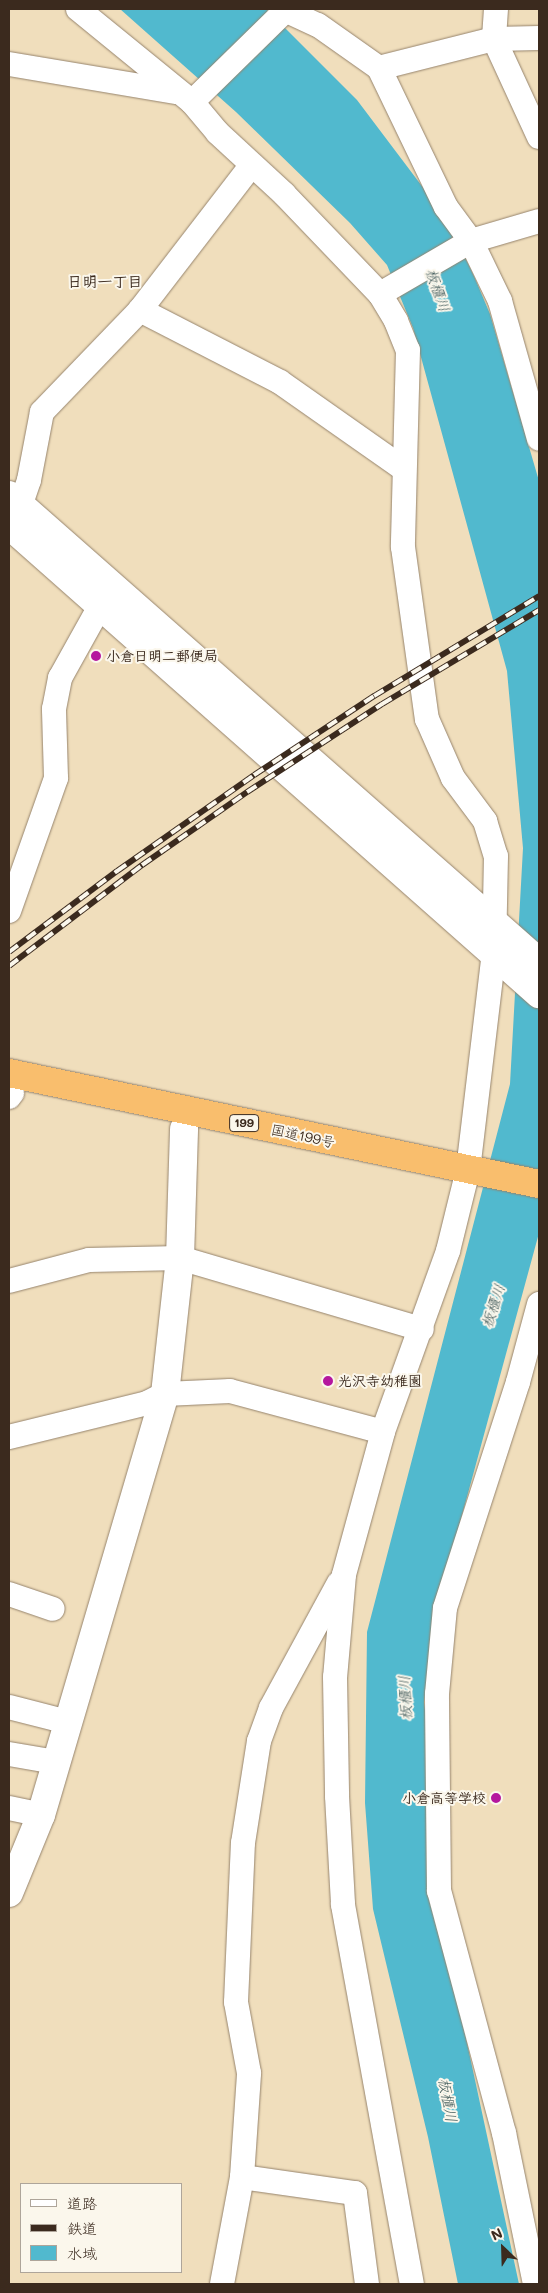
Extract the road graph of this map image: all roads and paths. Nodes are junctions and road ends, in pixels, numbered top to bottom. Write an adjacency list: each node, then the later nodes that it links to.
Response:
1 (78, 9): 8 (street)
2 (496, 9): 5 (street)
3 (282, 13): 7 (street); 8 (street)
4 (539, 38): 5 (street)
5 (494, 39): 7 (street); 9 (street)
6 (9, 64): 8 (street)
7 (379, 68): 12 (street)
8 (192, 95): 10 (street)
9 (538, 131)
10 (251, 166): 13 (street); 14 (street)
11 (539, 221): 12 (street)
12 (468, 243): 13 (street); 15 (street)
13 (388, 290): 16 (street)
14 (140, 310): 16 (street); 17 (street)
15 (539, 439)
16 (404, 469): 20 (street)
17 (12, 518): 18 (street)
18 (106, 595): 19 (street); 20 (street)
19 (9, 911)
20 (502, 944): 21 (street); 22 (street); 25 (street)
21 (539, 962)
22 (539, 994)
23 (9, 1089): 24 (highway, 国道199号 / 199); 25 (highway, 国道199号 / 199)
24 (184, 1129): 25 (highway, 国道199号 / 199); 28 (street)
25 (472, 1178): 26 (highway, 国道199号 / 199); 27 (highway, 国道199号 / 199); 31 (street)
26 (539, 1184)
27 (539, 1200)
28 (180, 1258): 29 (street); 31 (street); 32 (street)
29 (9, 1281)
30 (539, 1304): 49 (street)
31 (422, 1329): 33 (street)
32 (165, 1394): 33 (street); 34 (street); 39 (street)
33 (383, 1432): 35 (street)
34 (11, 1442)
35 (344, 1575): 45 (street); 48 (street)
36 (9, 1594): 37 (street)
37 (53, 1610)
38 (9, 1707): 39 (street)
39 (68, 1722): 41 (street)
40 (9, 1754): 41 (street)
41 (56, 1762): 43 (street)
42 (9, 1808): 43 (street)
43 (41, 1815): 44 (street)
44 (9, 1893)
45 (242, 2177): 46 (street); 47 (street)
46 (222, 2284)
47 (367, 2284)
48 (412, 2284)
49 (535, 2284)

